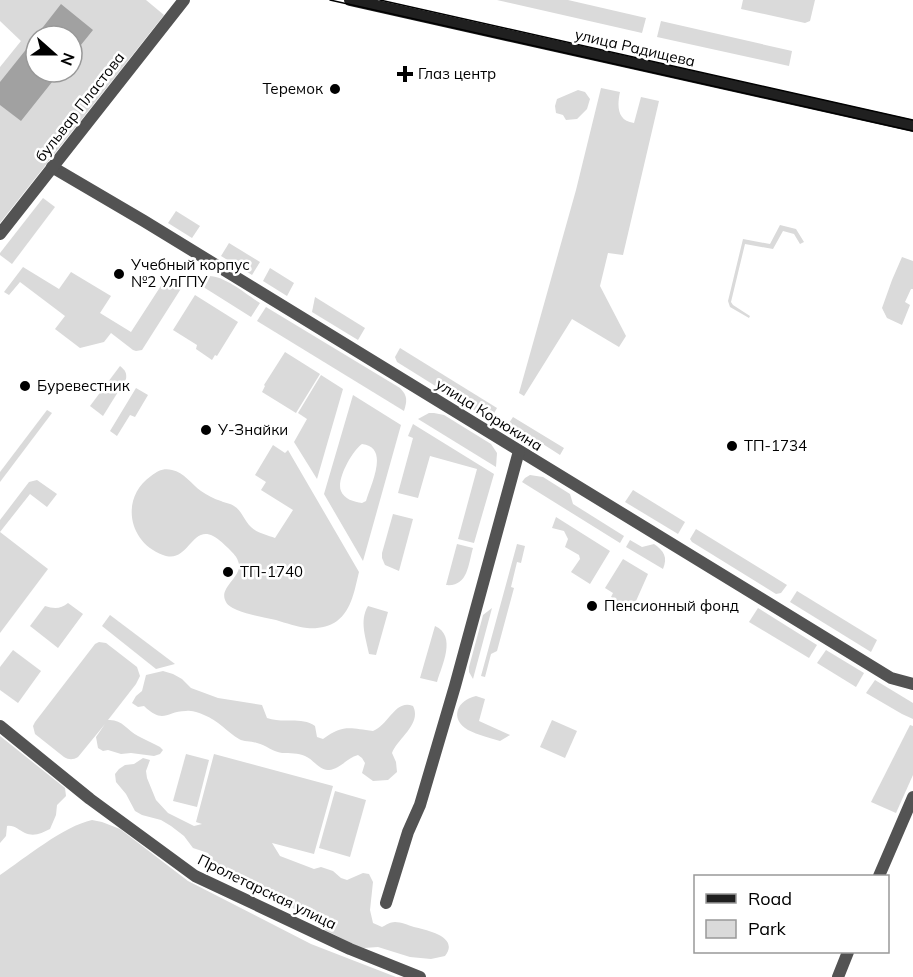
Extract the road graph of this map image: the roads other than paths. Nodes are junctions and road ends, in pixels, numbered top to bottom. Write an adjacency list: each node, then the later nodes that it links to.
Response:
1 (184, 0): 4 (street, бульвар Пластова)
2 (350, 0): 3 (street, улица Радищева)
3 (913, 126)
4 (52, 167): 5 (street, бульвар Пластова); 6 (street, улица Корюкина)
5 (0, 234)
6 (519, 451): 7 (street, улица Корюкина); 11 (street)
7 (913, 684)
8 (0, 726): 13 (street, Пролетарская улица)
9 (913, 797): 10 (street)
10 (879, 875)
11 (386, 903)
12 (847, 953): 14 (street)
13 (420, 977)
14 (838, 977)

